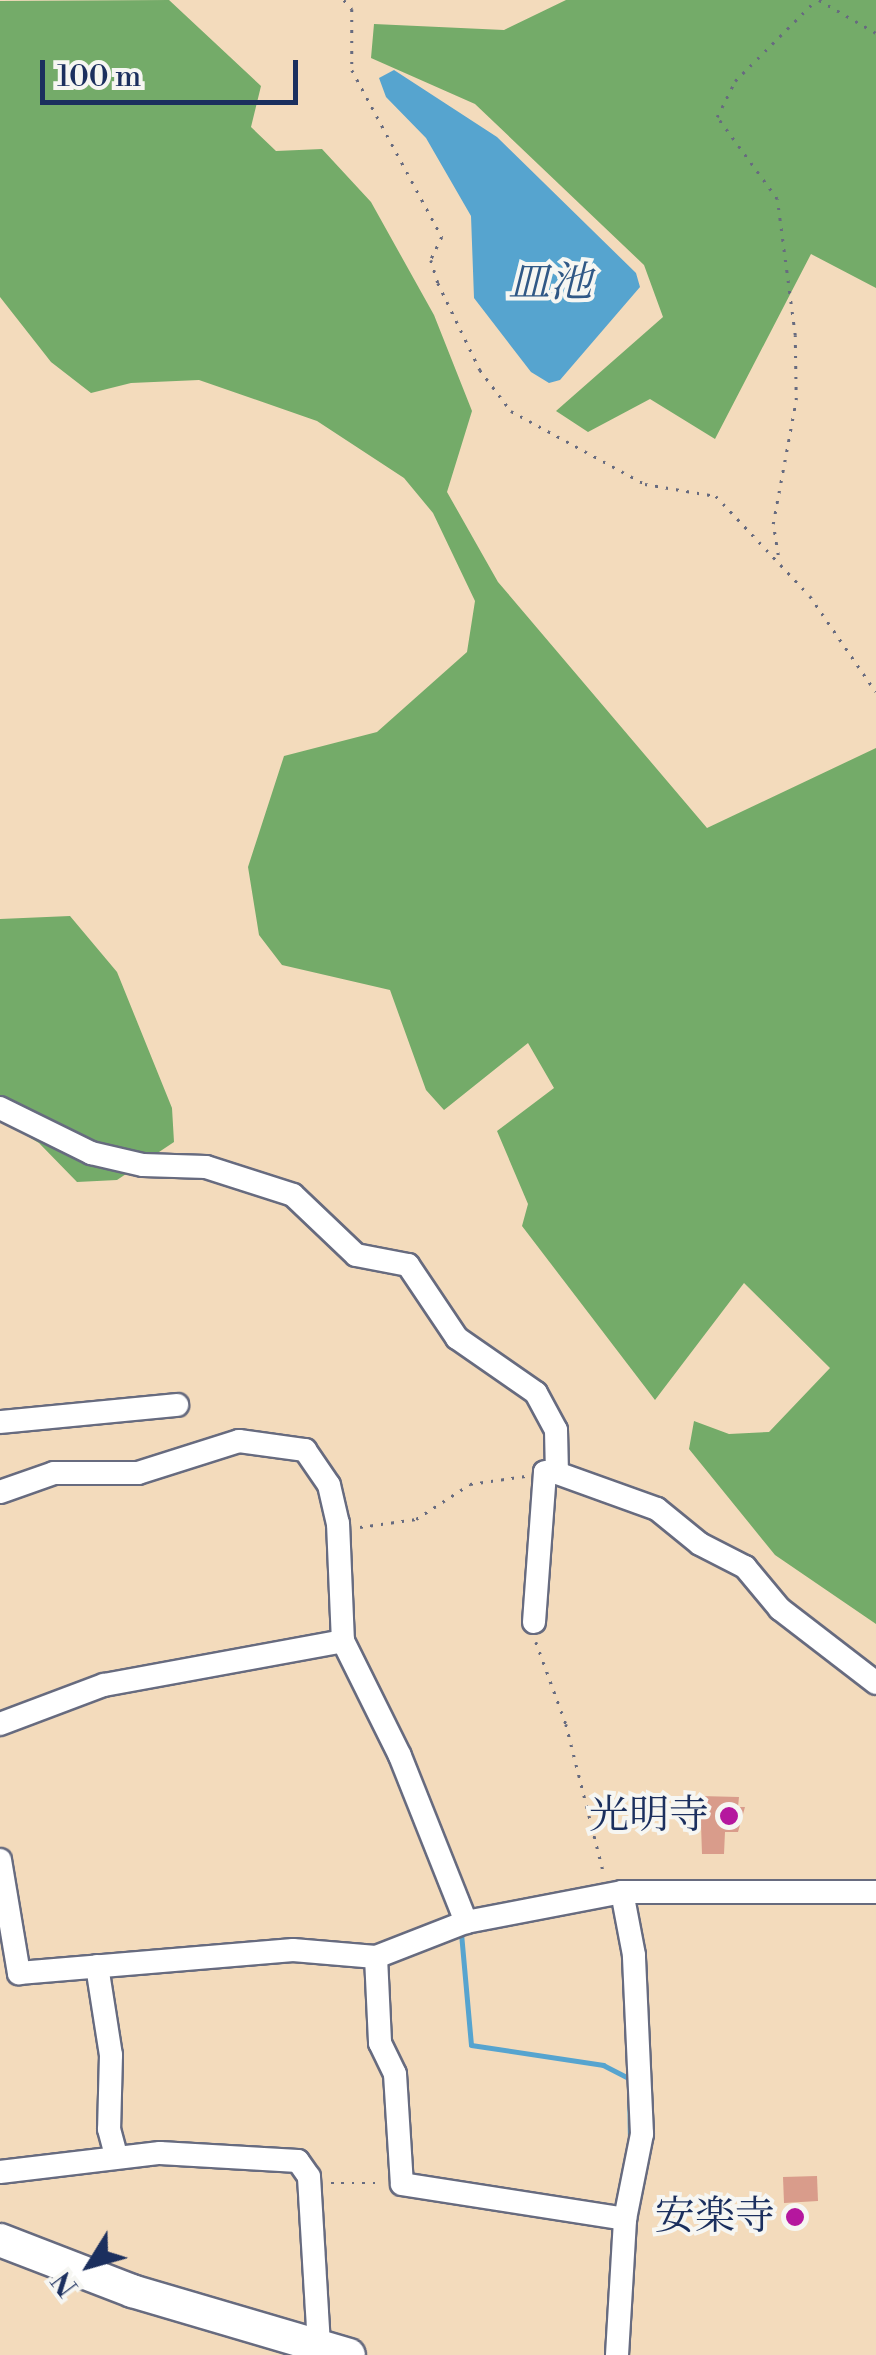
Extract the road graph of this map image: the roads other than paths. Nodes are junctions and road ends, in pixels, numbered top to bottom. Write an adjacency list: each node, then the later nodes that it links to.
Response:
1 (0, 1108): 4 (street)
2 (177, 1406): 3 (street)
3 (0, 1422)
4 (552, 1473): 6 (street); 8 (street)
5 (0, 1492): 7 (street)
6 (534, 1622)
7 (343, 1641): 9 (street); 13 (street)
8 (876, 1684)
9 (0, 1724)
10 (0, 1860): 15 (street)
11 (617, 1892): 12 (street); 13 (street); 18 (street)
12 (876, 1892)
13 (466, 1922): 14 (street)
14 (376, 1957): 15 (street); 18 (street)
15 (97, 1966): 16 (street)
16 (116, 2156): 17 (street); 20 (street)
17 (0, 2172)
18 (626, 2220): 21 (street)
19 (0, 2240): 20 (highway)
20 (328, 2351)
21 (617, 2355)

